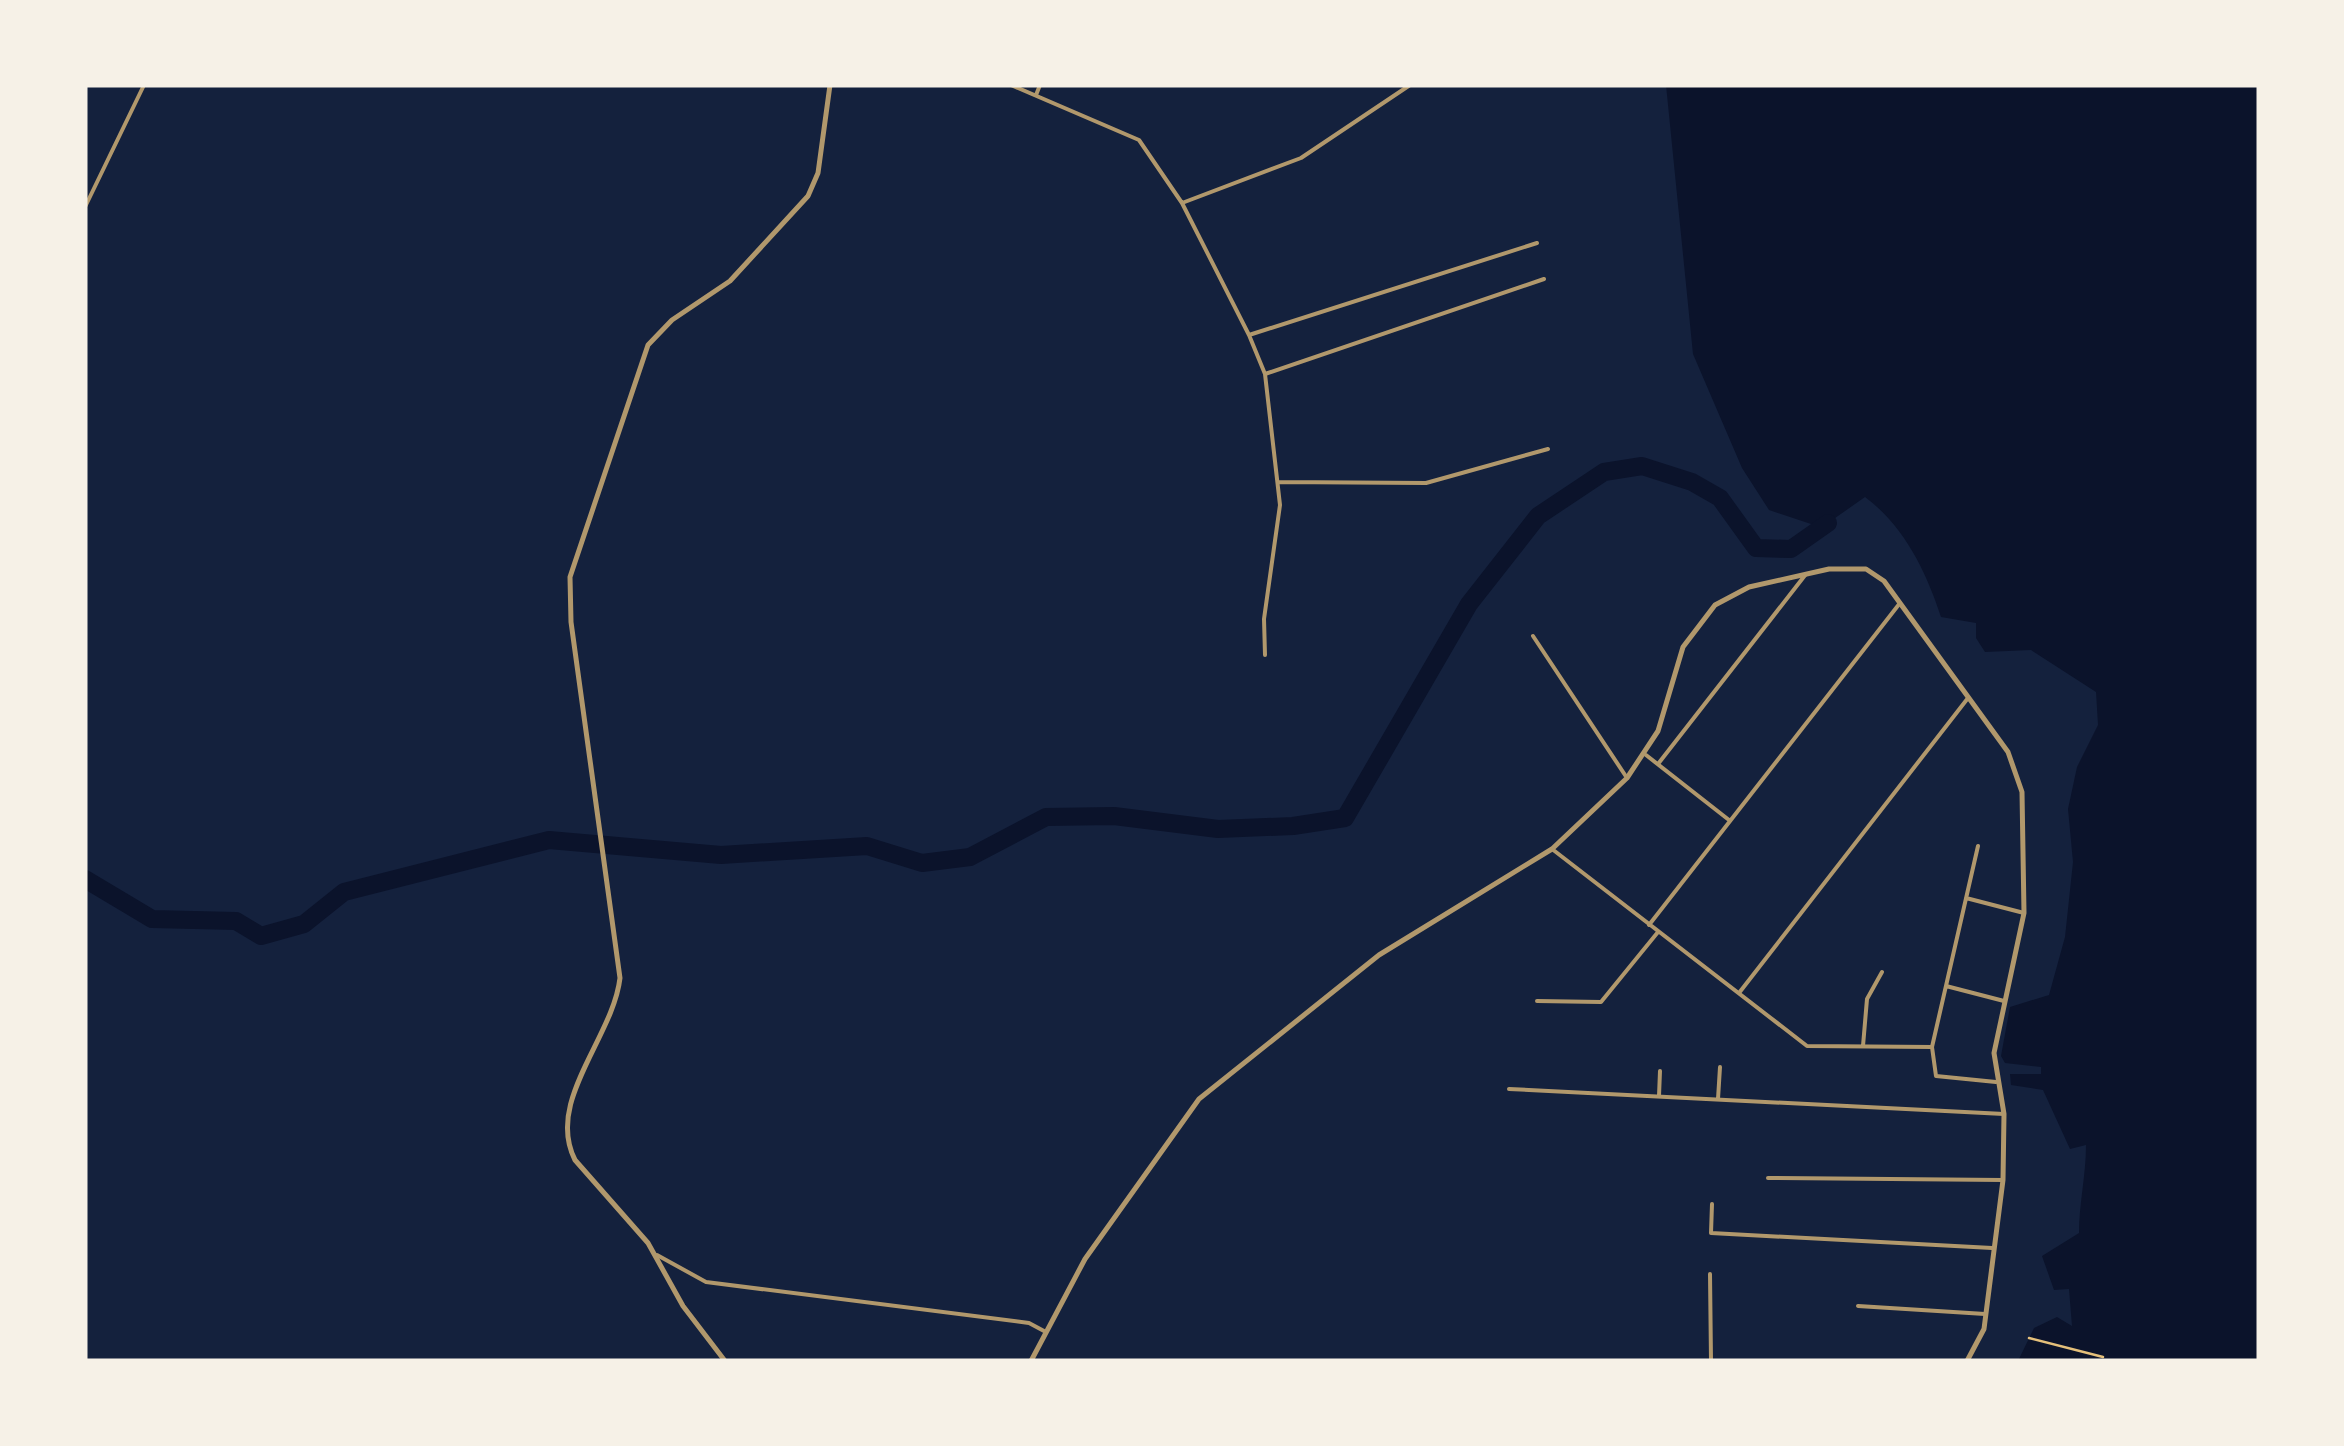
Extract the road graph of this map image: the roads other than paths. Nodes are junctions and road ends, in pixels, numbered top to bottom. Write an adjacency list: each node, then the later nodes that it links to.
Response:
1 (144, 85): 8 (street)
2 (830, 85): 48 (street)
3 (1011, 85): 6 (street)
4 (1040, 85): 6 (street)
5 (1410, 85): 7 (street)
6 (1036, 95): 7 (street)
7 (1182, 203): 11 (street)
8 (85, 207)
9 (1537, 243): 11 (street)
10 (1544, 279): 12 (street)
11 (1249, 335): 12 (street)
12 (1265, 374): 14 (street)
13 (1548, 450): 14 (street)
14 (1278, 482): 18 (street)
15 (1806, 574): 16 (street); 20 (street); 21 (street)
16 (1900, 603): 19 (street); 23 (street)
17 (1533, 636): 22 (street)
18 (1265, 655)
19 (1968, 698): 27 (street); 32 (street)
20 (1646, 755): 21 (street); 22 (street)
21 (1658, 764): 23 (street)
22 (1627, 778): 25 (street)
23 (1730, 821): 28 (street)
24 (1978, 846): 26 (street)
25 (1552, 848): 28 (street); 52 (street)
26 (1966, 898): 27 (street); 31 (street)
27 (2024, 912): 34 (street)
28 (1648, 924): 29 (street)
29 (1658, 932): 32 (street); 33 (street)
30 (1882, 972): 35 (street)
31 (1944, 986): 34 (street); 36 (street)
32 (1739, 993): 35 (street)
33 (1536, 1001)
34 (2004, 1001): 39 (street)
35 (1863, 1046): 36 (street)
36 (1932, 1047): 39 (street)
37 (1720, 1067): 42 (street)
38 (1660, 1070): 41 (street)
39 (1996, 1082): 43 (street)
40 (1509, 1089): 41 (street)
41 (1658, 1096): 42 (street)
42 (1718, 1098): 43 (street)
43 (2004, 1114): 45 (street)
44 (1768, 1178): 45 (street)
45 (1999, 1180): 47 (street)
46 (1712, 1204): 47 (street)
47 (1989, 1248): 51 (street)
48 (657, 1256): 52 (street); 53 (street)
49 (1710, 1274): 55 (street)
50 (1858, 1306): 51 (street)
51 (1983, 1314): 56 (street)
52 (1044, 1331): 54 (street)
53 (725, 1361)
54 (1031, 1361)
55 (1711, 1361)
56 (1968, 1361)

